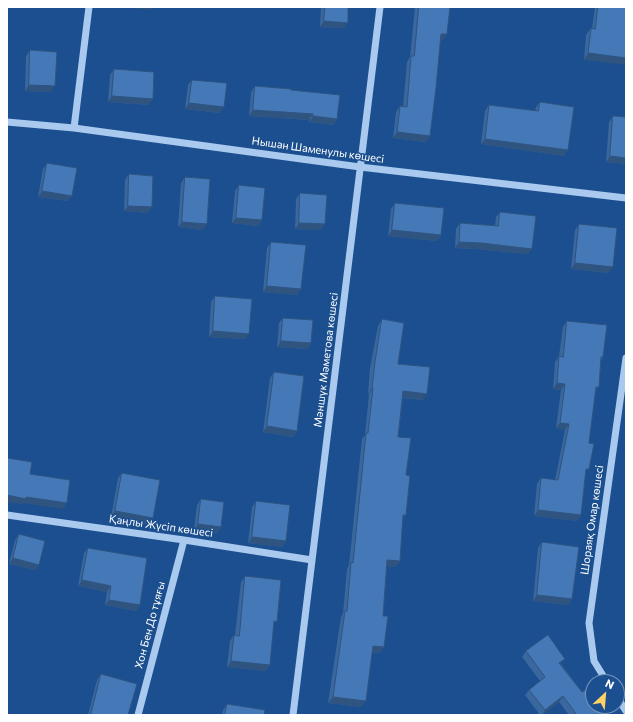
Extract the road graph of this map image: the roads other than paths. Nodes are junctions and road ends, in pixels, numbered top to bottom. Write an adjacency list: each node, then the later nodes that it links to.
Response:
1 (89, 7): 4 (street)
2 (380, 7): 5 (street, Мәншүк Мәметова көшесі)
3 (7, 122): 4 (street, Нышан Шаменулы көшесі)
4 (74, 128): 5 (street, Нышан Шаменулы көшесі)
5 (360, 167): 6 (street, Нышан Шаменулы көшесі); 10 (street, Мәншүк Мәметова көшесі)
6 (626, 198)
7 (626, 358): 11 (street, Шораяқ Омар көшесі)
8 (7, 515): 9 (street, Қаңлы Жүсіп көшесі)
9 (184, 540): 10 (street, Қаңлы Жүсіп көшесі); 12 (street, Хон Бен До тұяғы)
10 (312, 560): 13 (street, Мәншүк Мәметова көшесі)
11 (602, 674)
12 (138, 715)
13 (293, 715)

